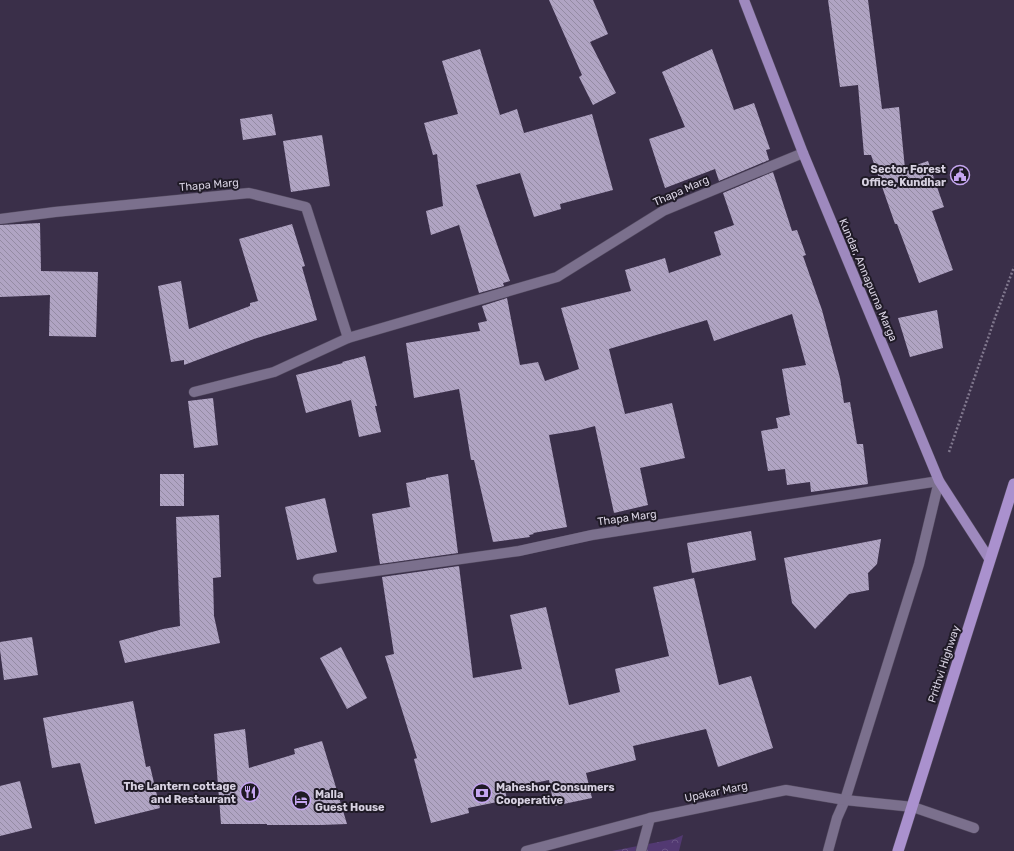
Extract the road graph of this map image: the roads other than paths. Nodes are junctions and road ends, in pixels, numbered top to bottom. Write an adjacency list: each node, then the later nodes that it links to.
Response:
1 (744, 0): 2 (main road, Kundar, Annapurna Marga)
2 (803, 153): 4 (street, Thapa Marg); 6 (main road, Kundar, Annapurna Marga)
3 (0, 219): 4 (street, Thapa Marg)
4 (348, 338): 5 (street, Thapa Marg)
5 (194, 392)
6 (939, 481): 8 (main road, Kundar, Annapurna Marga); 9 (street, Thapa Marg); 10 (street)
7 (1014, 484): 8 (highway, Prithvi Highway)
8 (990, 560): 11 (highway, Prithvi Highway)
9 (318, 579)
10 (845, 800): 11 (street, Upakar Marg); 12 (street, Upakar Marg); 16 (street)
11 (913, 808): 13 (street, Upakar Marg); 17 (highway, Prithvi Highway)
12 (650, 818): 14 (street, Upakar Marg); 15 (street)
13 (974, 828)
14 (526, 851)
15 (641, 851)
16 (828, 851)
17 (898, 851)

